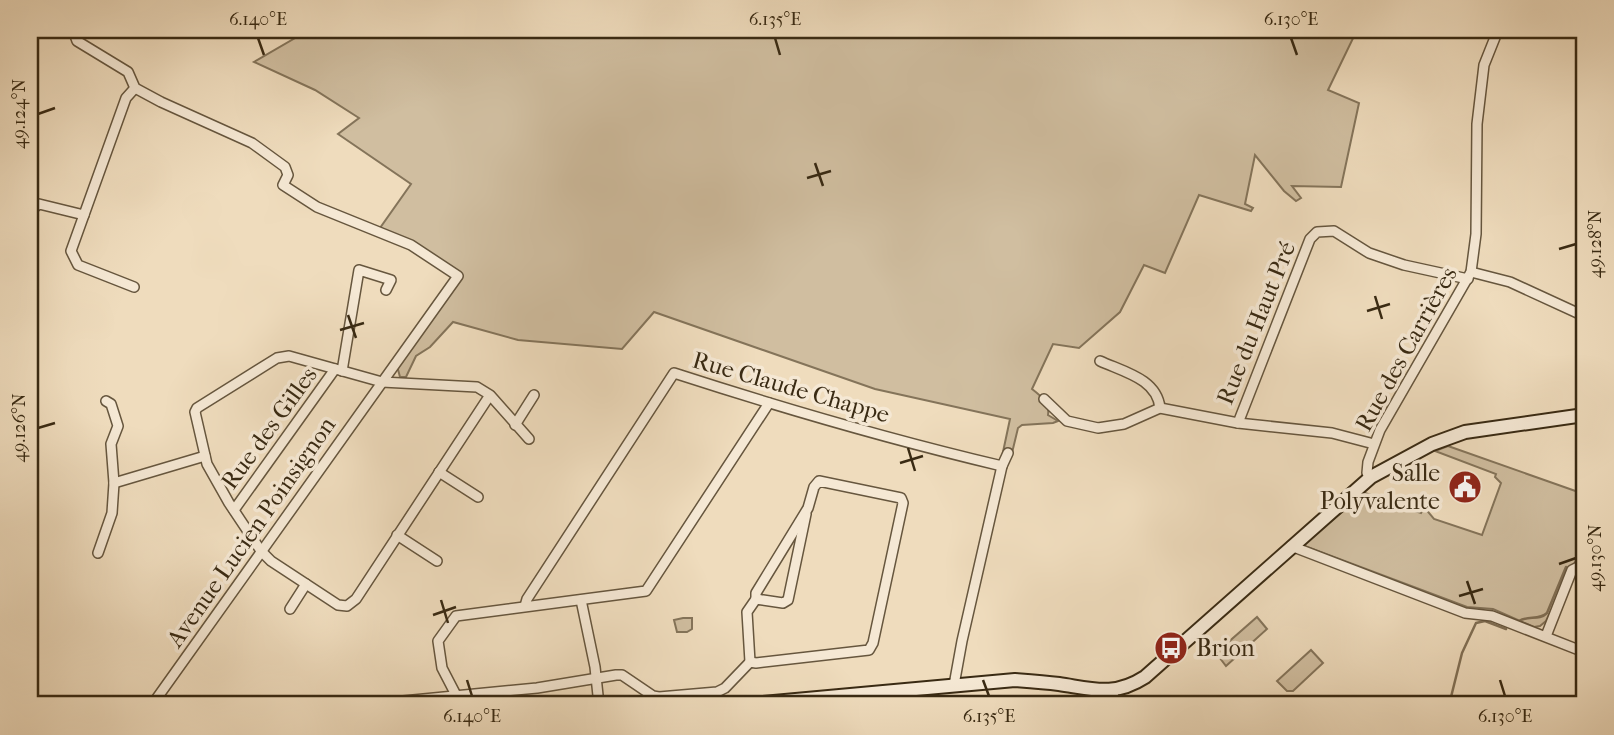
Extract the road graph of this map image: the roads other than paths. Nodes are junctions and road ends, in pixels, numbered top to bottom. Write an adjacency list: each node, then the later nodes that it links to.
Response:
1 (73, 30): 3 (street)
2 (1498, 30): 6 (street, Rue des Carrières)
3 (135, 88): 5 (street); 12 (street, Avenue Lucien Poinsignon)
4 (30, 211): 5 (street)
5 (84, 215): 7 (street)
6 (1470, 276): 9 (street, Rue du Haut Pré); 20 (street, Rue du Haut Pré); 23 (street, Rue des Carrières)
7 (134, 287)
8 (386, 290): 11 (street)
9 (1584, 316)
10 (1100, 361): 18 (street)
11 (339, 370): 12 (street); 25 (street); 32 (street, Rue des Gilles)
12 (382, 382): 13 (street); 35 (street, Avenue Lucien Poinsignon)
13 (490, 395): 21 (street); 27 (street)
14 (534, 395): 21 (street)
15 (1044, 399): 18 (street)
16 (106, 401): 29 (street)
17 (769, 403): 26 (street, Rue Claude Chappe); 41 (street); 42 (street, Rue Claude Chappe)
18 (1160, 408): 20 (street)
19 (1584, 415): 28 (street)
20 (1238, 423): 23 (street)
21 (515, 425): 22 (street)
22 (529, 439)
23 (1374, 444): 28 (street, Rue des Carrières)
24 (1008, 453): 26 (street)
25 (205, 456): 29 (street); 32 (street)
26 (1002, 466): 48 (street)
27 (439, 472): 30 (street); 33 (street)
28 (1371, 477): 34 (street)
29 (114, 483): 36 (street)
30 (478, 497)
31 (808, 508): 40 (street); 40 (street); 46 (street)
32 (234, 510): 35 (street)
33 (397, 535): 37 (street); 39 (street)
34 (1291, 547): 44 (street); 49 (street)
35 (261, 551): 39 (street); 52 (street, Avenue Lucien Poinsignon)
36 (98, 553)
37 (437, 561)
38 (1584, 564): 44 (street)
39 (306, 584): 43 (street)
40 (756, 599): 46 (street)
41 (581, 600): 42 (street); 47 (street)
42 (525, 606): 50 (street)
43 (290, 609)
44 (1546, 636): 45 (street)
45 (1584, 652)
46 (750, 662): 47 (street)
47 (595, 678): 50 (street); 54 (street)
48 (954, 685): 49 (street); 51 (street)
49 (1112, 690): 56 (street)
50 (456, 695): 53 (street)
51 (887, 699): 55 (street)
52 (152, 705)
53 (362, 705)
54 (599, 705)
55 (741, 705)
56 (1116, 705)

